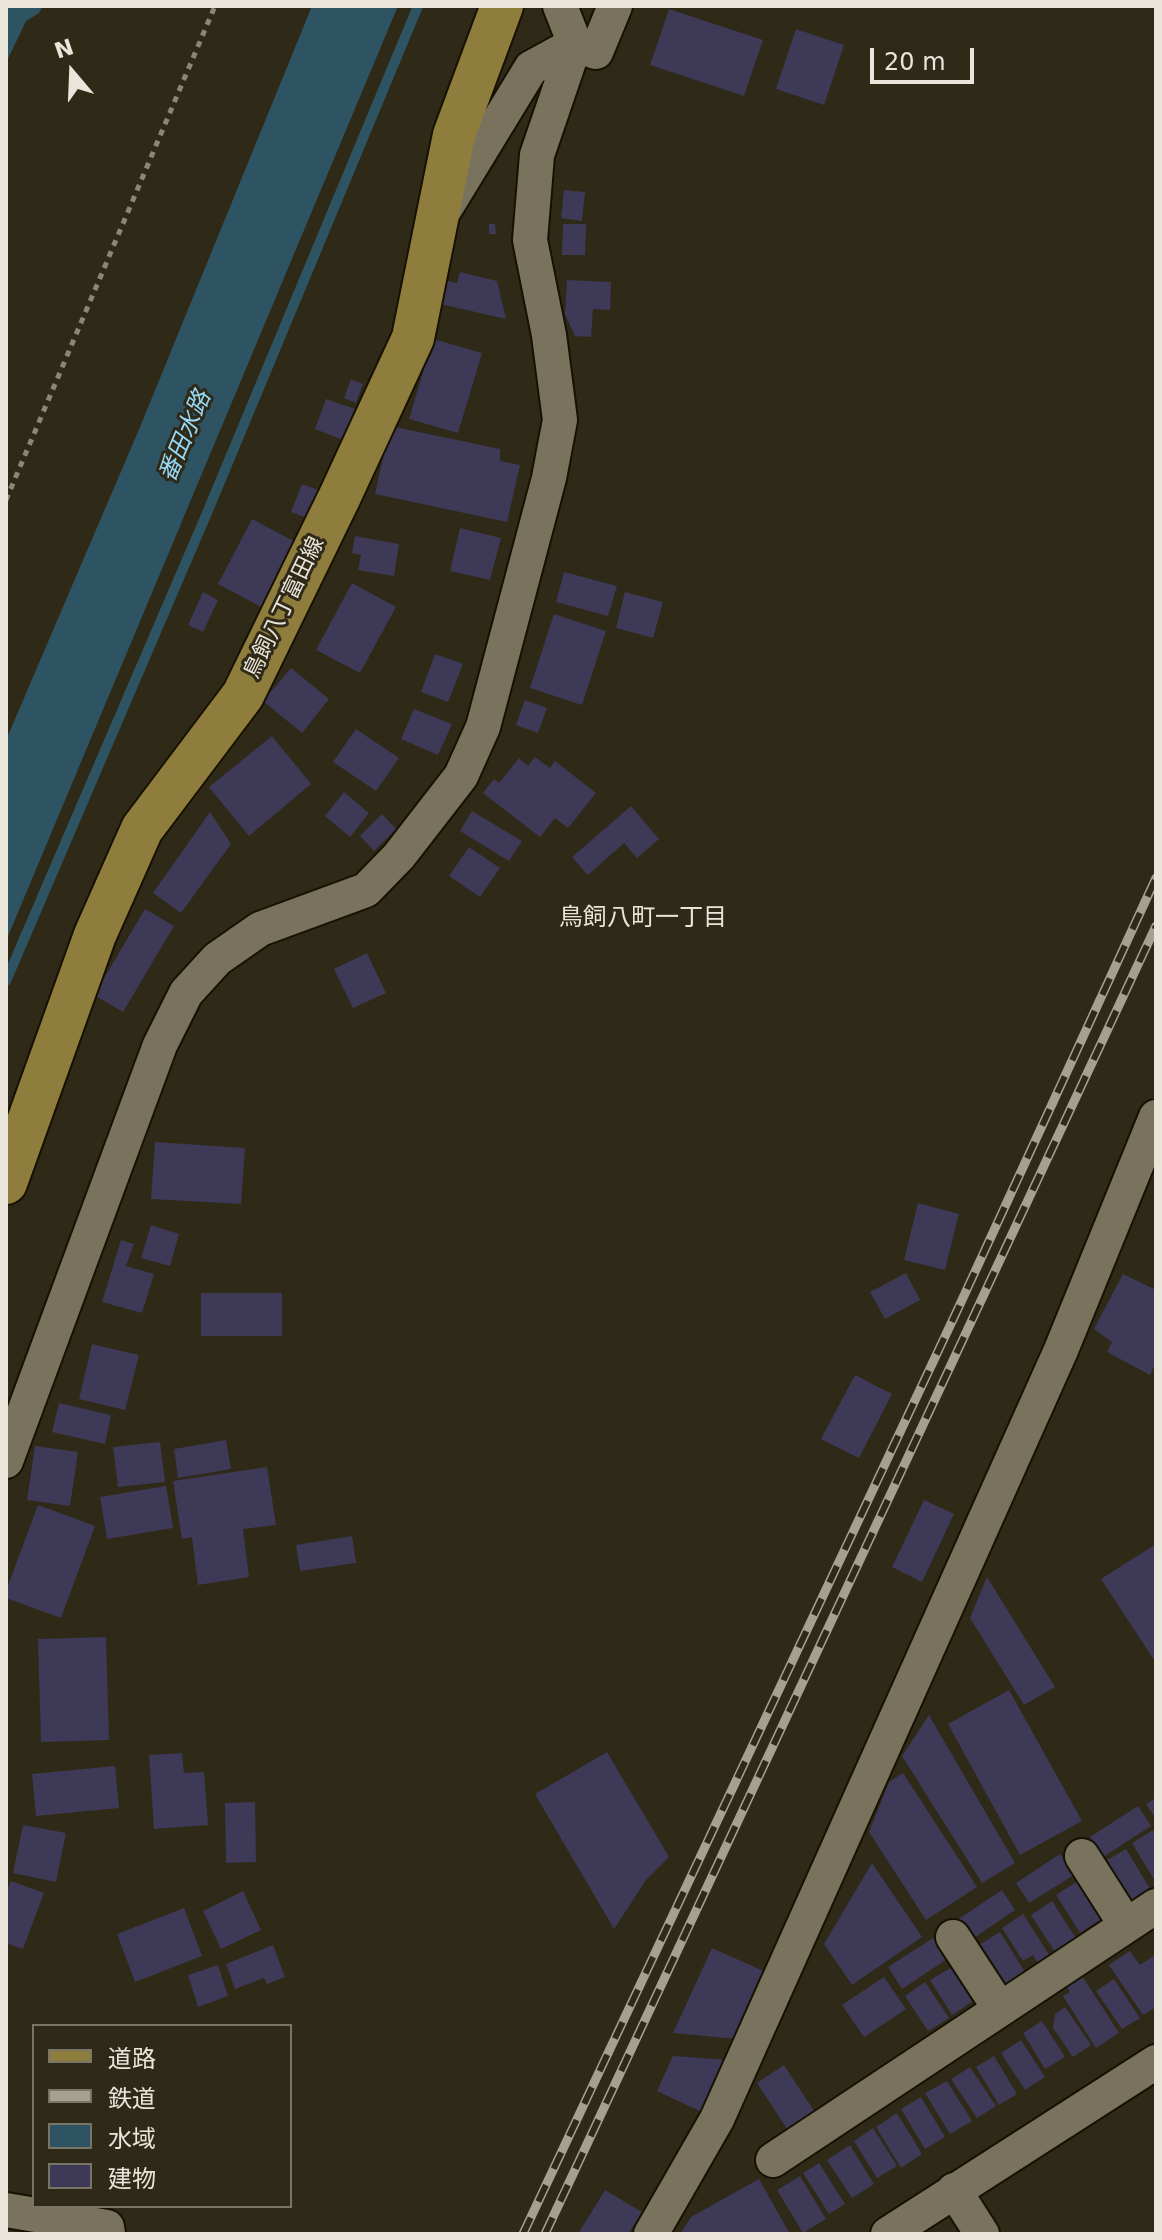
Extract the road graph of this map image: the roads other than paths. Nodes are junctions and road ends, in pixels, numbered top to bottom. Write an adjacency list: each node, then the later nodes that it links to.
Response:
1 (502, 6): 5 (main road, 鳥飼八丁富田線)
2 (560, 6): 4 (street)
3 (615, 6): 4 (street)
4 (575, 44): 5 (street); 9 (street)
5 (436, 223): 8 (main road, 鳥飼八丁富田線)
6 (1156, 1117): 7 (street)
7 (1145, 1182): 20 (street)
8 (6, 1183)
9 (6, 1461)
10 (1082, 1856): 12 (street)
11 (1156, 1906): 12 (street)
12 (1126, 1925): 14 (street)
13 (953, 1937): 14 (street)
14 (1000, 2009): 16 (street)
15 (1156, 2062): 17 (street)
16 (773, 2160)
17 (954, 2190): 21 (street); 22 (street)
18 (6, 2210): 19 (street)
19 (108, 2234)
20 (651, 2234)
21 (888, 2234)
22 (982, 2234)

